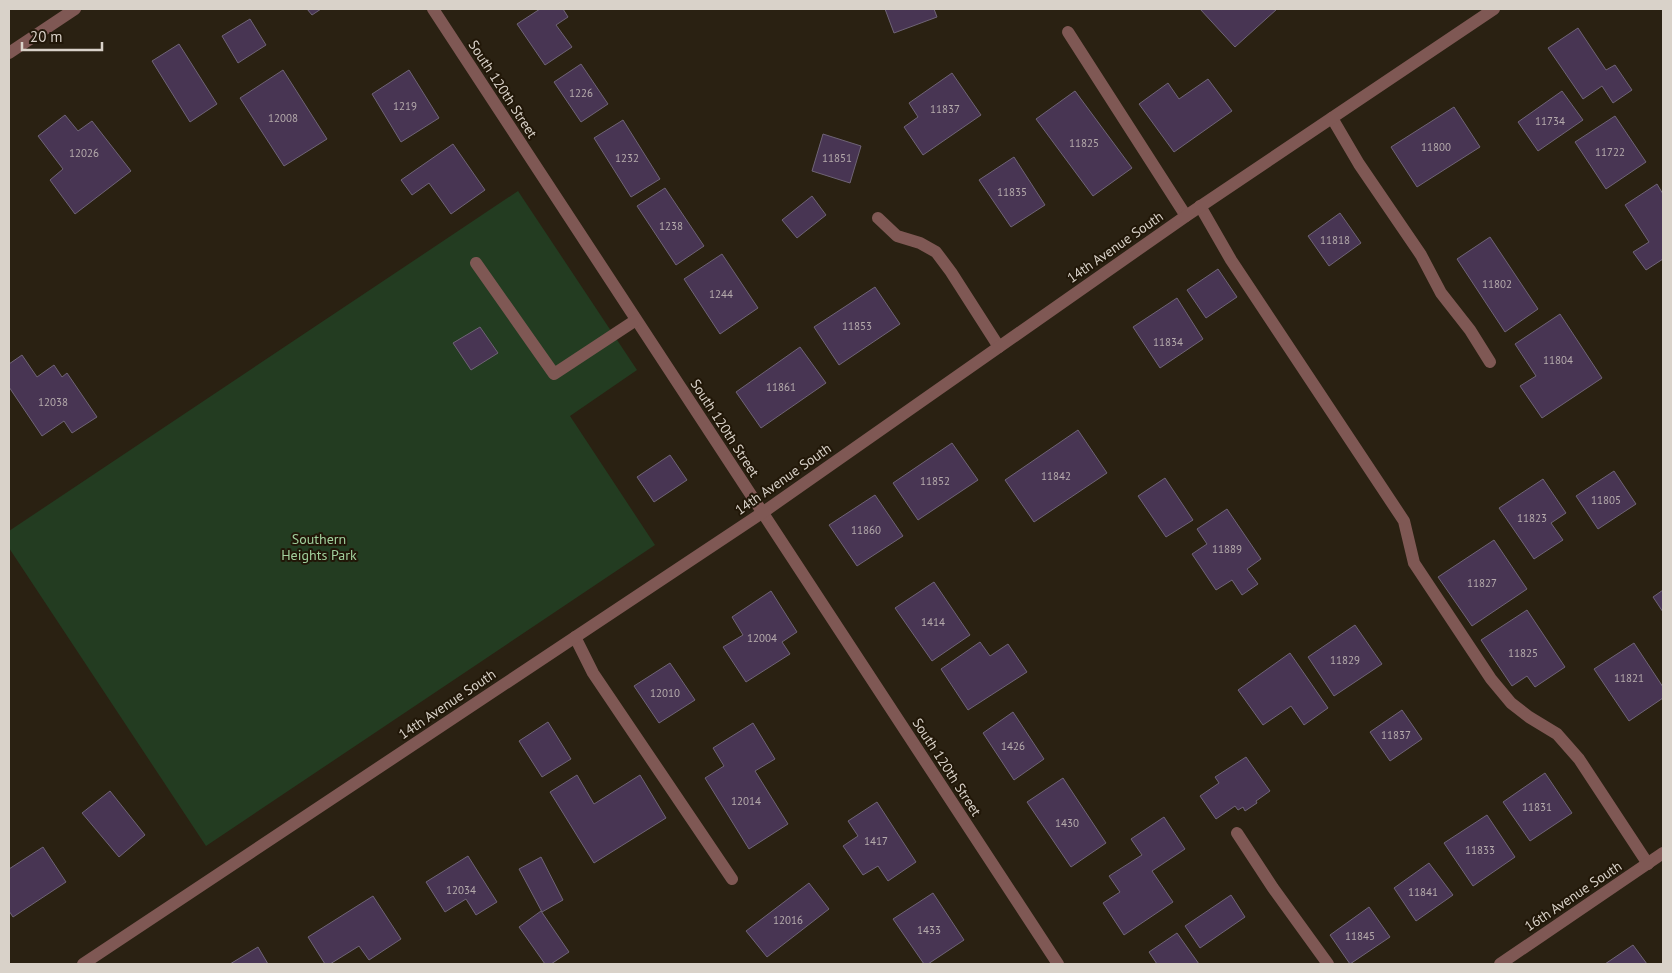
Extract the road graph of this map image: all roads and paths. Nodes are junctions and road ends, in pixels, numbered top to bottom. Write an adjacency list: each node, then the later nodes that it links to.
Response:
1 (75, 9): 5 (street)
2 (433, 9): 11 (street, South 120th Street)
3 (1494, 9): 6 (street, 14th Avenue South)
4 (1068, 32): 8 (street)
5 (9, 53)
6 (1332, 118): 7 (street, 14th Avenue South); 13 (street)
7 (1200, 206): 8 (street, 14th Avenue South); 18 (street)
8 (1186, 216): 12 (street, 14th Avenue South)
9 (878, 218): 12 (street)
10 (476, 263): 11 (street)
11 (636, 320): 14 (street, South 120th Street)
12 (998, 347): 14 (street, 14th Avenue South)
13 (1490, 362)
14 (762, 513): 15 (street, 14th Avenue South); 21 (street, South 120th Street)
15 (575, 637): 19 (street); 20 (street, 14th Avenue South)
16 (1237, 833): 22 (street)
17 (1663, 853): 18 (street, 16th Avenue South)
18 (1648, 864): 23 (street, 16th Avenue South)
19 (732, 879)
20 (83, 964)
21 (1058, 964)
22 (1328, 964)
23 (1500, 964)

